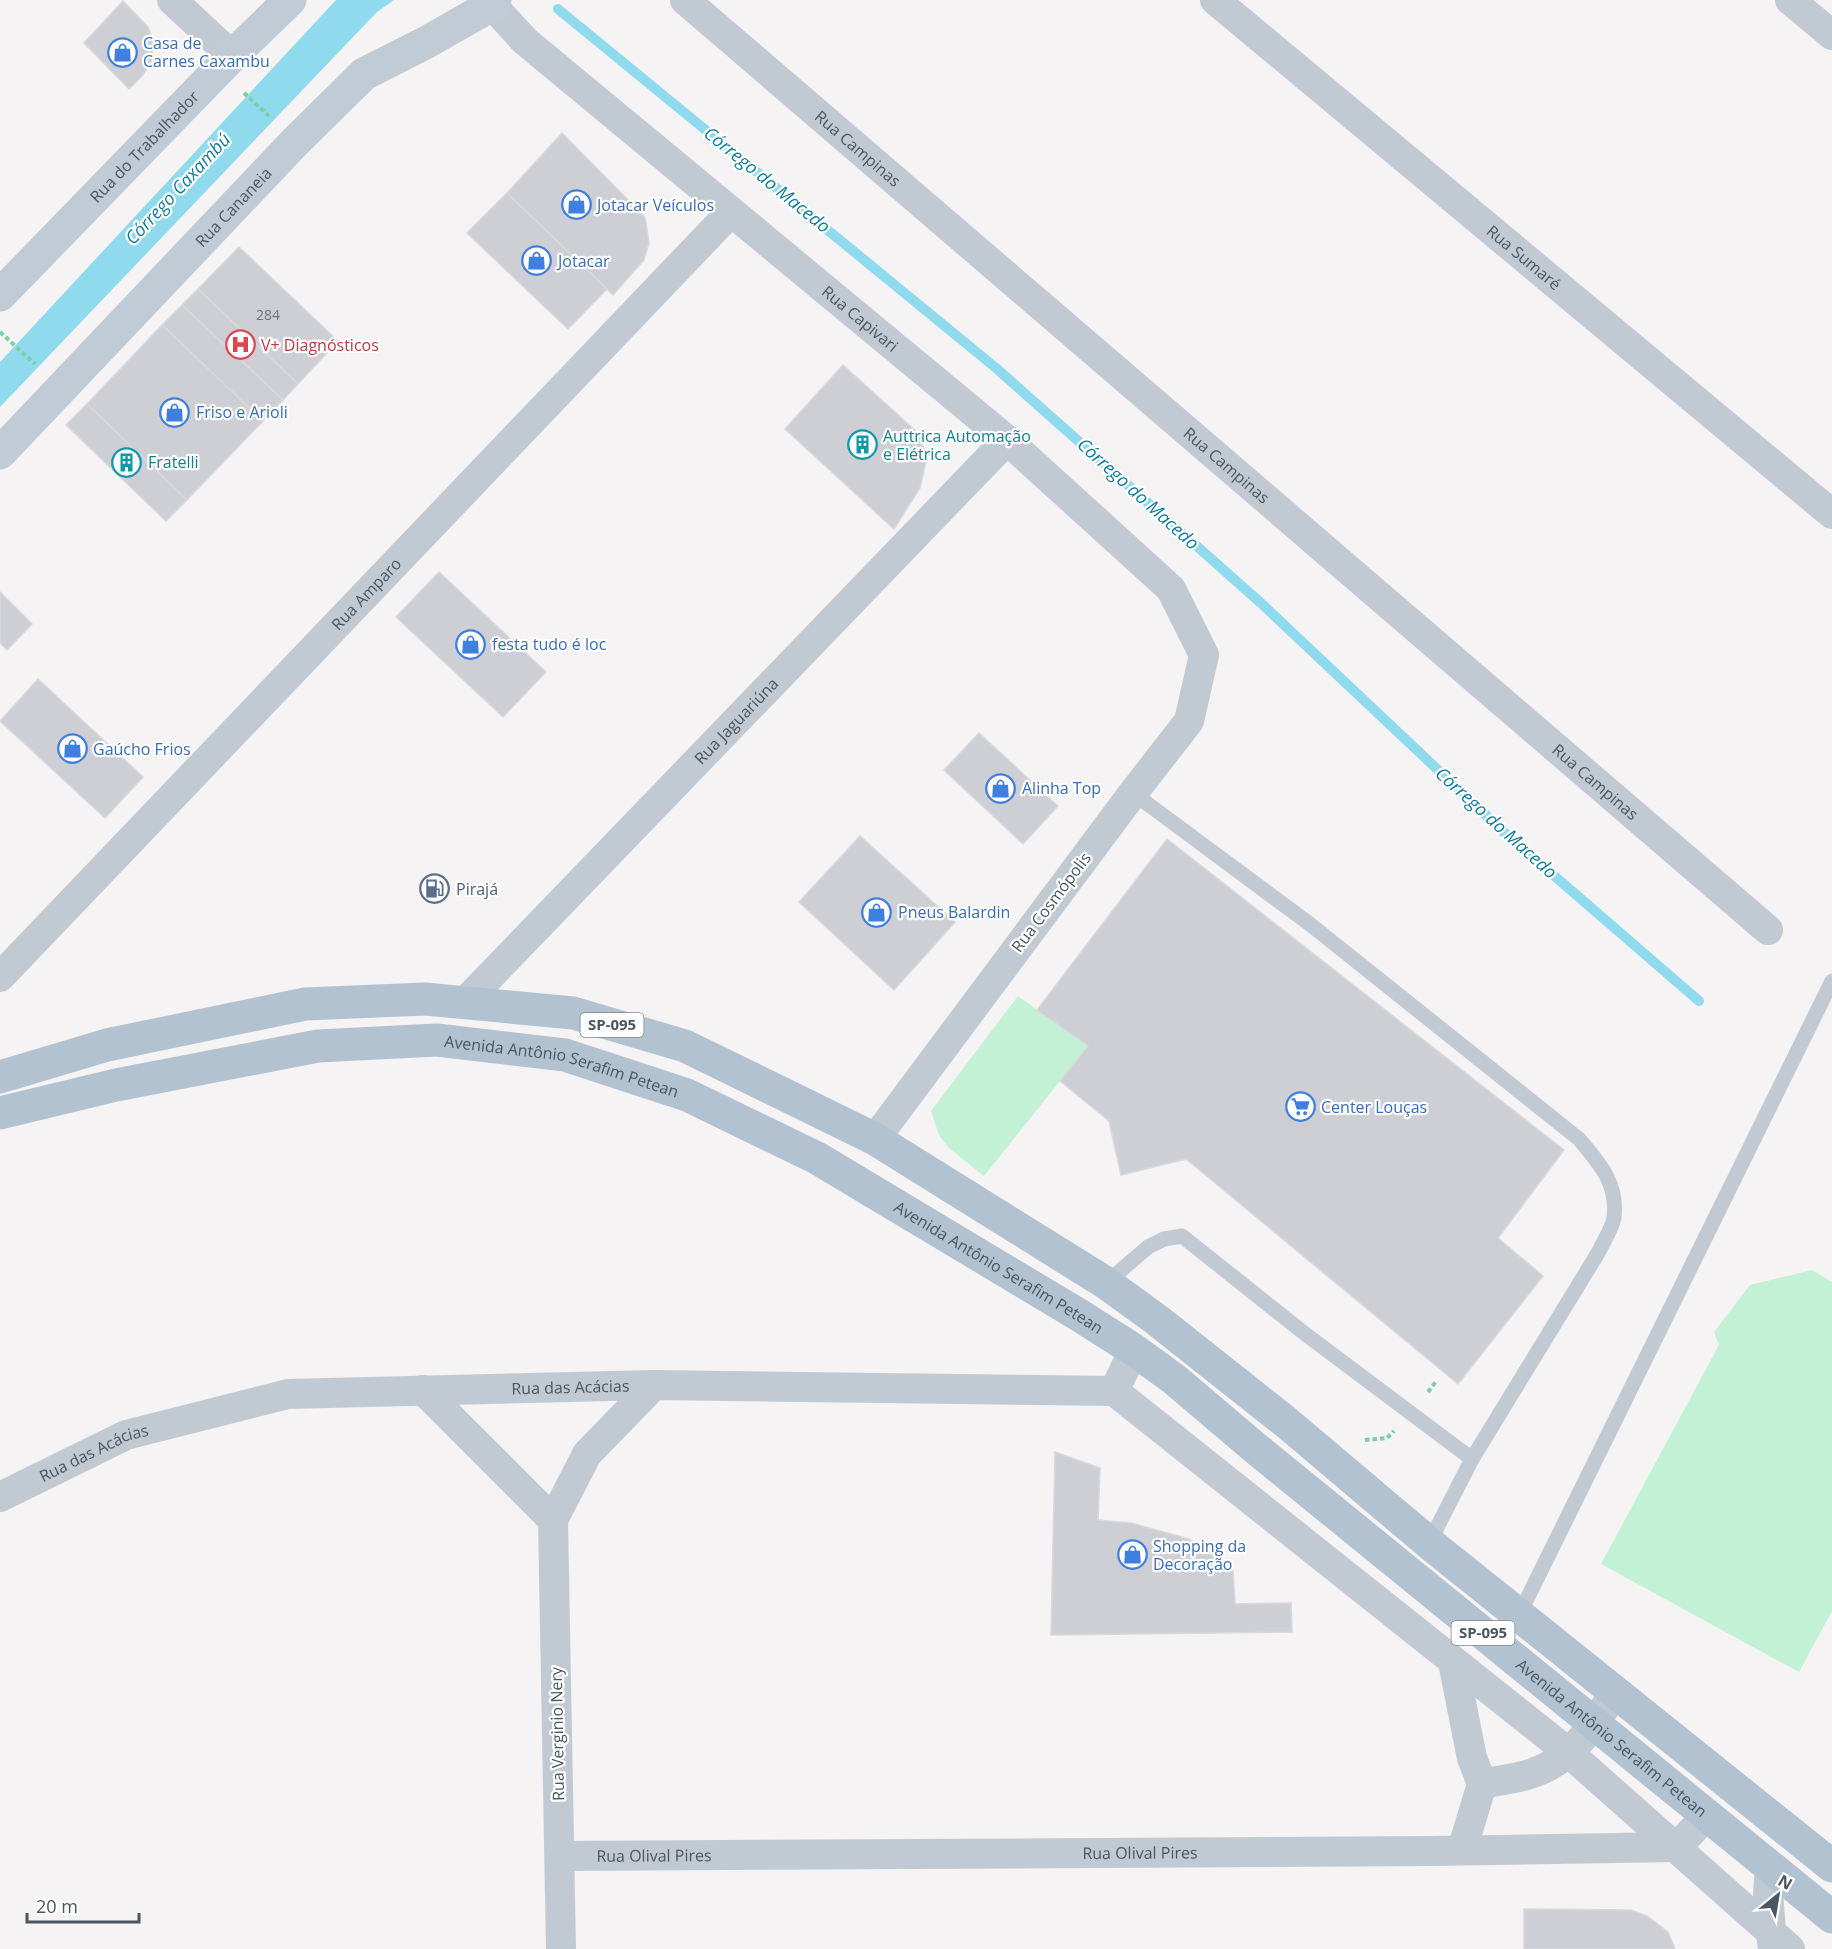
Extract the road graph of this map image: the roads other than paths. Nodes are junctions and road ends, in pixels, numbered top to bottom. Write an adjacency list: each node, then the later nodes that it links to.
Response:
1 (172, 0): 8 (street)
2 (290, 0): 8 (street, Rua do Trabalhador)
3 (685, 0): 16 (street, Rua Campinas)
4 (1215, 0): 13 (street, Rua Sumaré)
5 (1790, 0): 7 (street)
6 (494, 2): 9 (street, Rua Capivari); 12 (street, Rua Cananeia)
7 (1832, 35)
8 (232, 56): 10 (street, Rua do Trabalhador)
9 (731, 212): 11 (street, Rua Capivari); 17 (street, Rua Amparo)
10 (0, 295)
11 (1006, 440): 14 (street, Rua Capivari); 19 (street, Rua Jaguariúna)
12 (0, 453)
13 (1832, 514)
14 (1204, 655): 15 (street, Rua Cosmópolis)
15 (1133, 793): 22 (street, Rua Cosmópolis); 28 (lane)
16 (1768, 930)
17 (0, 977)
18 (1832, 981): 32 (lane)
19 (464, 1002): 20 (main road, SP-095); 22 (main road, SP-095)
20 (0, 1077)
21 (0, 1113): 24 (main road, Avenida Antônio Serafim Petean / SP-095)
22 (875, 1139): 23 (main road, SP-095)
23 (1106, 1283): 28 (lane); 31 (main road, SP-095)
24 (1134, 1350): 27 (street); 35 (main road, Avenida Antônio Serafim Petean / SP-095)
25 (654, 1385): 26 (street, Rua das Acácias); 27 (street, Rua das Acácias); 30 (street, Rua Verginio Nery)
26 (423, 1390): 29 (street, Rua das Acácias); 30 (street)
27 (1114, 1391): 33 (street)
28 (1472, 1460): 31 (lane)
29 (0, 1497)
30 (553, 1520): 41 (street, Rua Verginio Nery)
31 (1429, 1543): 32 (main road, SP-095)
32 (1519, 1615): 34 (main road, SP-095)
33 (1453, 1662): 36 (street); 37 (street)
34 (1615, 1692): 35 (street); 42 (main road, SP-095)
35 (1594, 1724): 36 (street); 38 (main road, Avenida Antônio Serafim Petean / SP-095)
36 (1569, 1753): 37 (street); 39 (street)
37 (1482, 1784): 40 (street)
38 (1707, 1815): 39 (street); 43 (main road, Avenida Antônio Serafim Petean / SP-095)
39 (1677, 1847): 40 (street, Rua Olival Pires); 45 (street)
40 (1461, 1850): 41 (street, Rua Olival Pires)
41 (560, 1856): 46 (street, Rua Verginio Nery)
42 (1832, 1866)
43 (1770, 1868): 44 (main road, Avenida Antônio Serafim Petean / SP-095); 45 (street)
44 (1832, 1917)
45 (1778, 1944)
46 (561, 1949)

